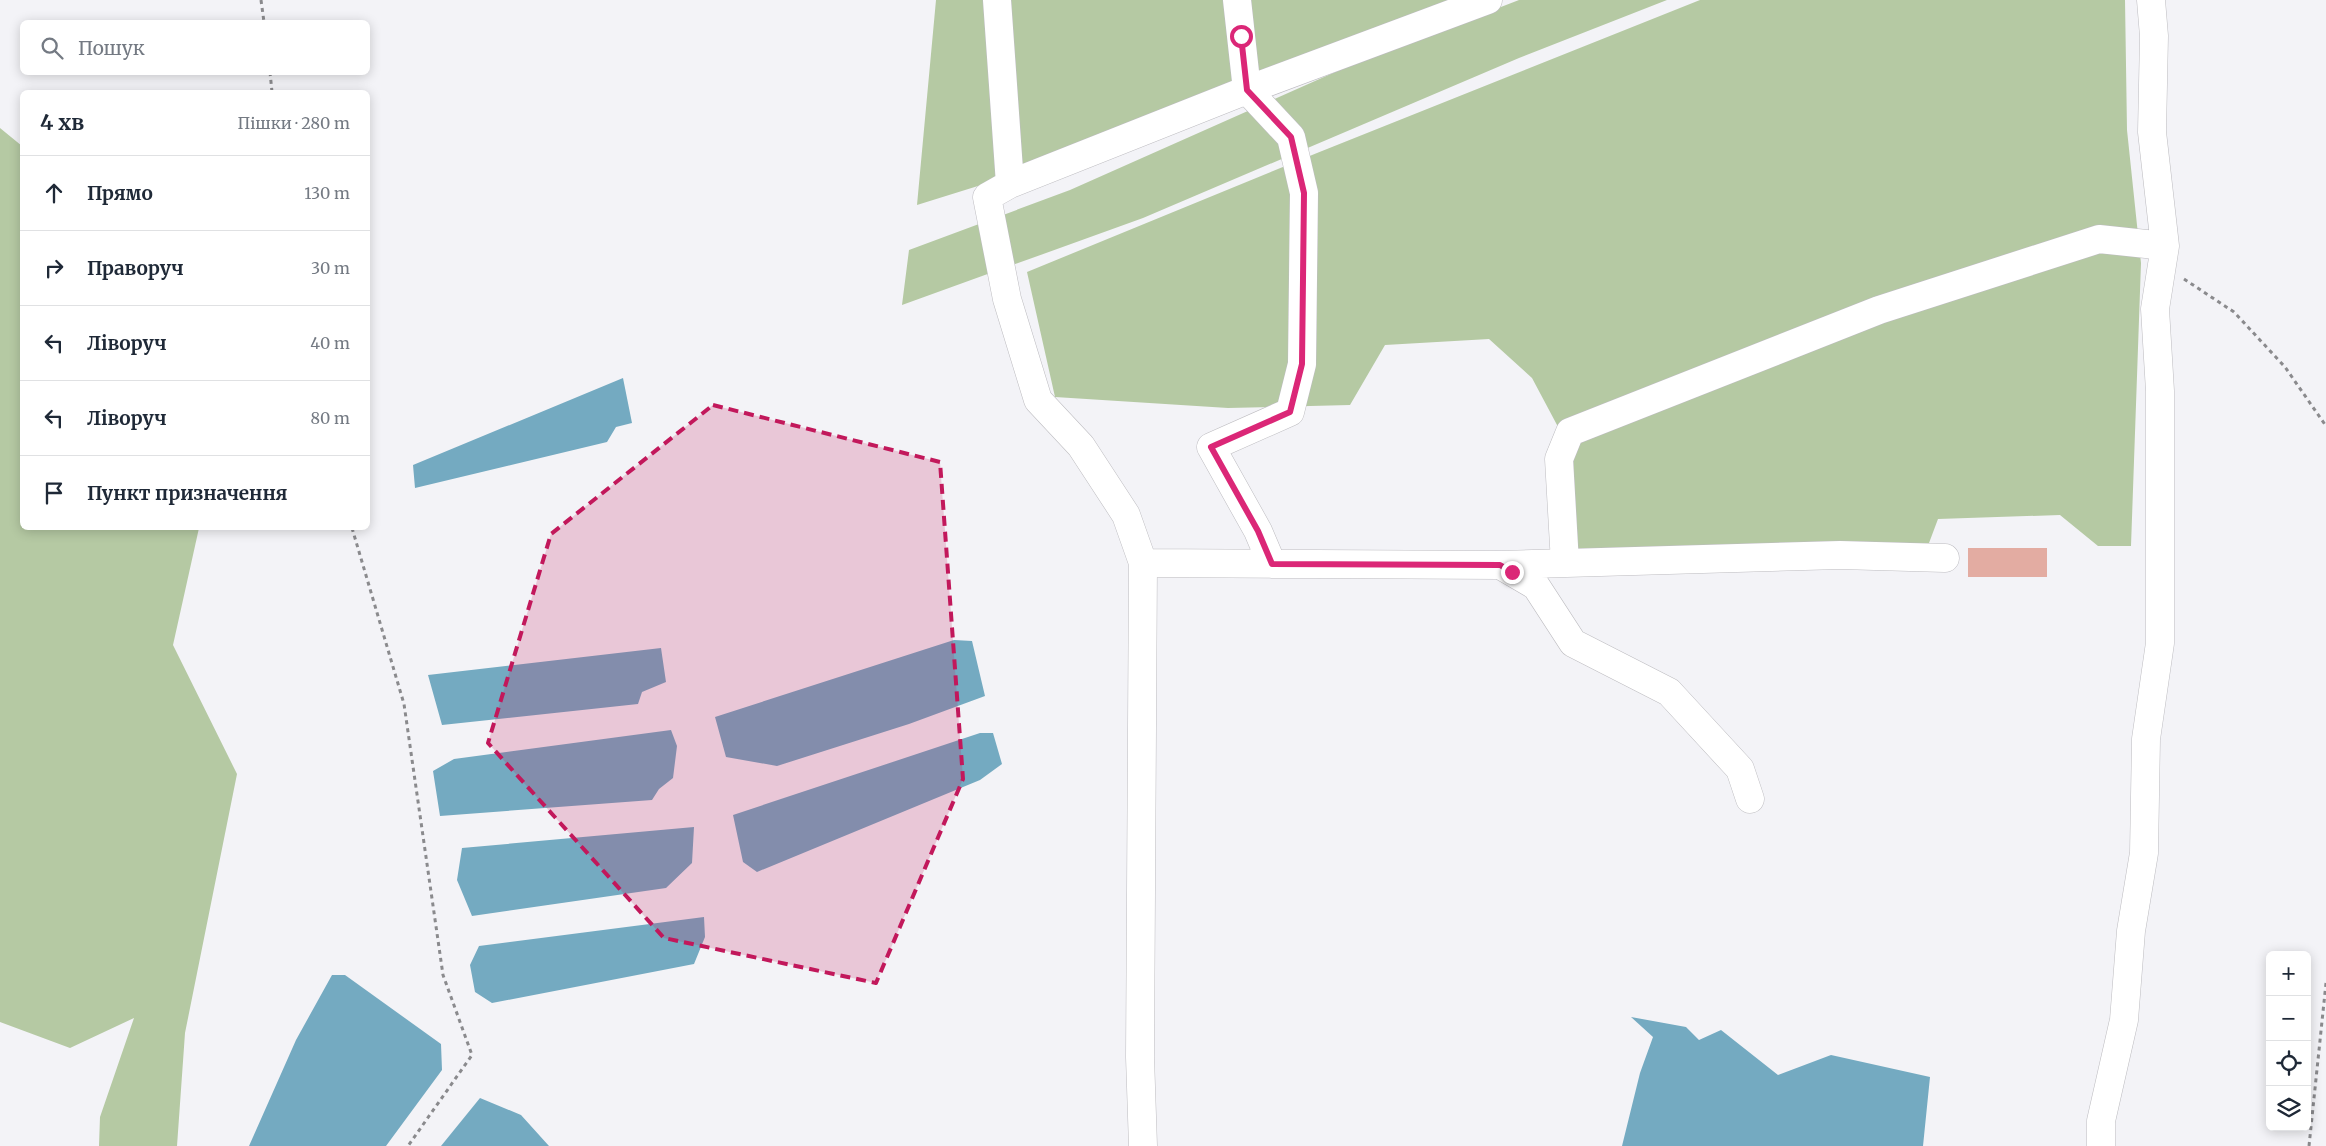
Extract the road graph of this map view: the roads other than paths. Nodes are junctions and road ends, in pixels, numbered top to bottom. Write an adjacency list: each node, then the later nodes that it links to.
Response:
1 (997, 0): 7 (street)
2 (1237, 0): 6 (street)
3 (1488, 0): 5 (street)
4 (2150, 0): 8 (street)
5 (1424, 12): 6 (street)
6 (1247, 90): 7 (street); 12 (street)
7 (1010, 184): 10 (street)
8 (2165, 246): 11 (street); 16 (street)
9 (1945, 558): 11 (street)
10 (1143, 563): 12 (street); 15 (street)
11 (1565, 563): 13 (street)
12 (1272, 564): 13 (street)
13 (1500, 565): 14 (street)
14 (1750, 799)
15 (1143, 1146)
16 (2101, 1146)

